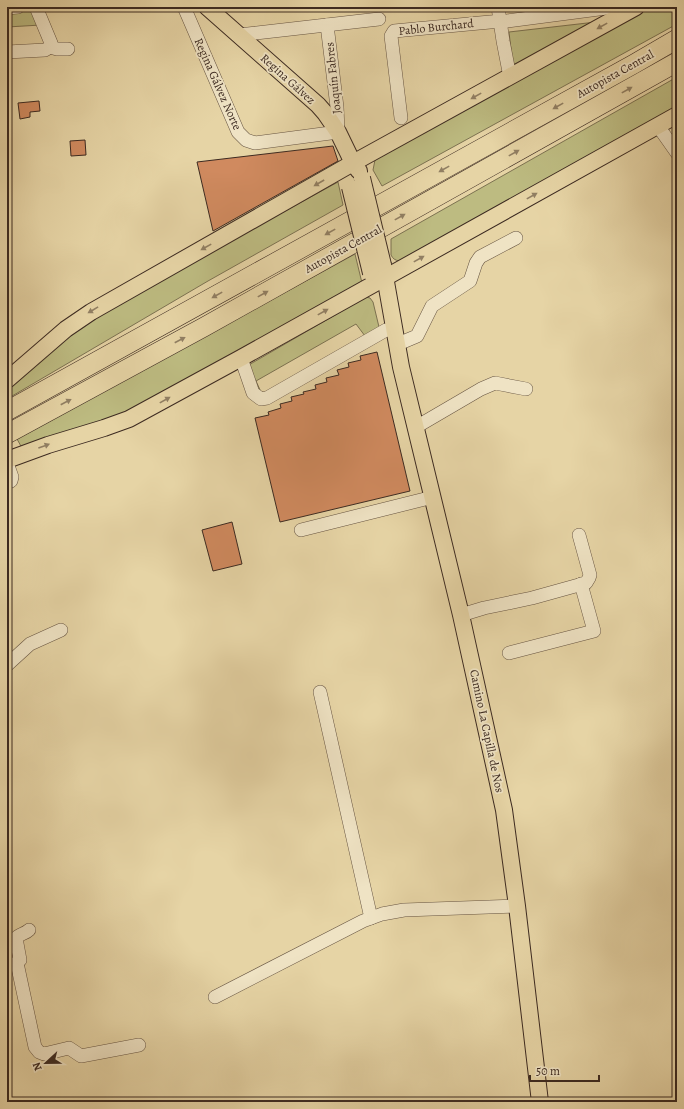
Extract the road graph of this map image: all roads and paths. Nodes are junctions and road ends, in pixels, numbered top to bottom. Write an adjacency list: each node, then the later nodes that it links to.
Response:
1 (18, 7): 8 (street)
2 (36, 7): 14 (street)
3 (184, 7): 22 (street, Regina Gálvez Norte)
4 (207, 7): 12 (main road, Regina Gálvez)
5 (498, 7): 10 (street)
6 (614, 7): 10 (street, Pablo Burchard)
7 (636, 7): 18 (main road, one-way to 18)
8 (7, 8)
9 (379, 19): 11 (street)
10 (500, 22): 18 (street); 20 (street, Pablo Burchard)
11 (327, 25): 12 (street); 22 (street, Joaquín Fabres)
12 (239, 35): 22 (main road, Regina Gálvez)
13 (677, 39): 33 (highway, Autopista Central, one-way to 33)
14 (50, 47): 15 (street); 16 (street)
15 (68, 49)
16 (7, 52)
17 (677, 62): 35 (highway, Autopista Central, one-way to 17)
18 (510, 77): 24 (main road, one-way to 24)
19 (677, 115): 21 (main road)
20 (401, 118)
21 (658, 126): 23 (street); 26 (main road, one-way to 21)
22 (338, 132): 24 (main road, Regina Gálvez)
23 (677, 153)
24 (353, 163): 26 (main road, Regina Gálvez, bridge); 31 (main road, one-way to 31)
25 (516, 238): 28 (street)
26 (378, 275): 27 (main road, Camino La Capilla de Nos); 28 (main road, Camino La Capilla de Nos); 29 (main road, one-way to 26)
27 (386, 330): 29 (street); 30 (main road, Camino La Capilla de Nos)
28 (398, 344): 30 (main road, Camino La Capilla de Nos)
29 (242, 358): 36 (main road, one-way to 29)
30 (401, 367): 34 (main road, Camino La Capilla de Nos)
31 (7, 380)
32 (526, 389): 34 (street)
33 (7, 411)
34 (416, 427): 39 (main road, Camino La Capilla de Nos)
35 (7, 434)
36 (7, 460)
37 (7, 463): 38 (street)
38 (7, 483)
39 (433, 497): 40 (street); 43 (main road, Camino La Capilla de Nos)
40 (301, 530)
41 (580, 535): 42 (street)
42 (581, 584): 43 (street); 45 (street)
43 (461, 615): 48 (main road, Camino La Capilla de Nos)
44 (61, 630): 46 (street)
45 (509, 653)
46 (7, 665)
47 (320, 692): 49 (street)
48 (517, 906): 49 (street); 54 (main road, Camino La Capilla de Nos)
49 (371, 918): 52 (street)
50 (29, 930): 51 (street)
51 (12, 964): 53 (street)
52 (215, 997)
53 (139, 1045)
54 (540, 1102)

